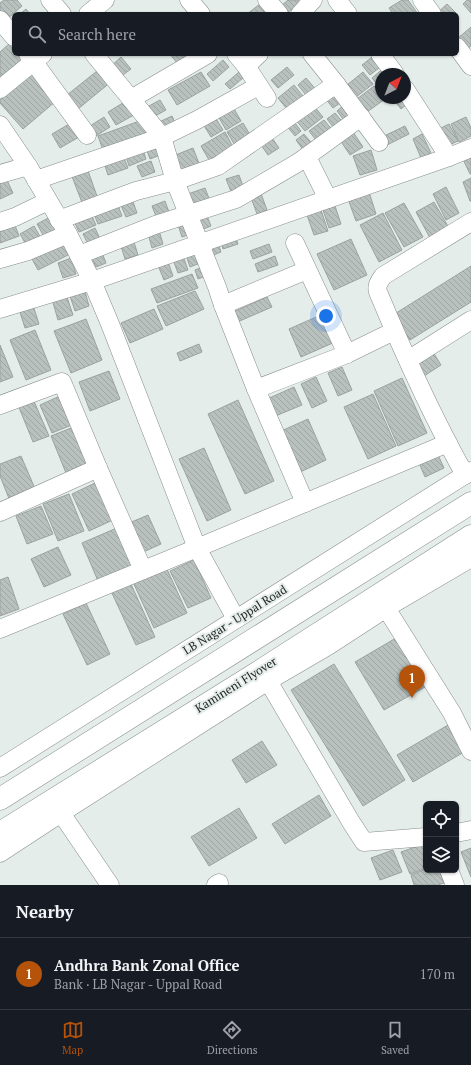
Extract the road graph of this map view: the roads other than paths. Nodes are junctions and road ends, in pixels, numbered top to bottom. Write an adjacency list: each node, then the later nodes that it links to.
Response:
1 (50, 0): 8 (street)
2 (105, 0): 9 (street)
3 (189, 0): 10 (street)
4 (267, 0): 11 (street)
5 (313, 0): 12 (street)
6 (337, 0): 13 (street)
7 (422, 0): 14 (street)
8 (60, 12)
9 (90, 12)
10 (199, 12)
11 (278, 12)
12 (302, 12)
13 (346, 12)
14 (431, 12)
15 (0, 20): 16 (street)
16 (12, 35)
17 (459, 50): 24 (street)
18 (96, 56): 29 (street)
19 (205, 56): 29 (street)
20 (314, 56): 26 (street)
21 (382, 56): 25 (street)
22 (35, 57): 27 (street); 32 (street)
23 (247, 58): 33 (street)
24 (471, 66)
25 (390, 68)
26 (336, 84): 30 (street); 40 (street)
27 (0, 89)
28 (411, 98): 37 (street)
29 (131, 100): 33 (street)
30 (361, 117): 34 (street); 36 (street)
31 (0, 125): 38 (street)
32 (87, 136)
33 (162, 137): 38 (street); 40 (street)
34 (379, 142)
35 (471, 148): 37 (street)
36 (307, 157): 41 (street); 43 (street)
37 (449, 157): 41 (street)
38 (32, 173): 39 (street); 42 (street)
39 (0, 174)
40 (175, 181): 43 (street); 46 (street)
41 (328, 199): 48 (street)
42 (48, 201): 44 (street); 46 (street)
43 (188, 214): 48 (street); 49 (street)
44 (0, 222)
45 (471, 222): 56 (street)
46 (64, 227): 49 (street); 50 (street)
47 (295, 243): 51 (street)
48 (199, 244): 52 (street); 53 (street)
49 (79, 255): 52 (street)
50 (0, 259)
51 (307, 270): 53 (street); 57 (street)
52 (92, 281): 54 (street); 68 (street)
53 (224, 305): 59 (street)
54 (0, 309)
55 (471, 320): 58 (street)
56 (394, 331): 57 (street); 58 (street)
57 (347, 354): 59 (street)
58 (408, 360): 61 (street)
59 (256, 388): 64 (street)
60 (0, 405): 62 (street)
61 (448, 443): 63 (street); 64 (street)
62 (98, 468): 66 (street); 70 (street)
63 (468, 473): 72 (street, LB Nagar - Uppal Road)
64 (305, 503): 68 (street)
65 (471, 503): 77 (highway)
66 (0, 512)
67 (471, 536): 81 (highway, Kamineni Flyover)
68 (197, 548): 70 (street); 72 (street)
69 (471, 558): 71 (street)
70 (143, 570): 73 (street)
71 (386, 608): 74 (street); 75 (street)
72 (236, 619): 76 (street, LB Nagar - Uppal Road)
73 (0, 629)
74 (268, 681): 78 (street); 82 (street)
75 (471, 751)
76 (0, 768)
77 (0, 799)
78 (57, 815): 83 (street); 85 (street); 86 (street)
79 (471, 830): 80 (street)
80 (459, 832)
81 (0, 833)
82 (423, 837)
83 (0, 853)
84 (450, 873): 87 (street)
85 (96, 885)
86 (110, 885)
87 (455, 885)

